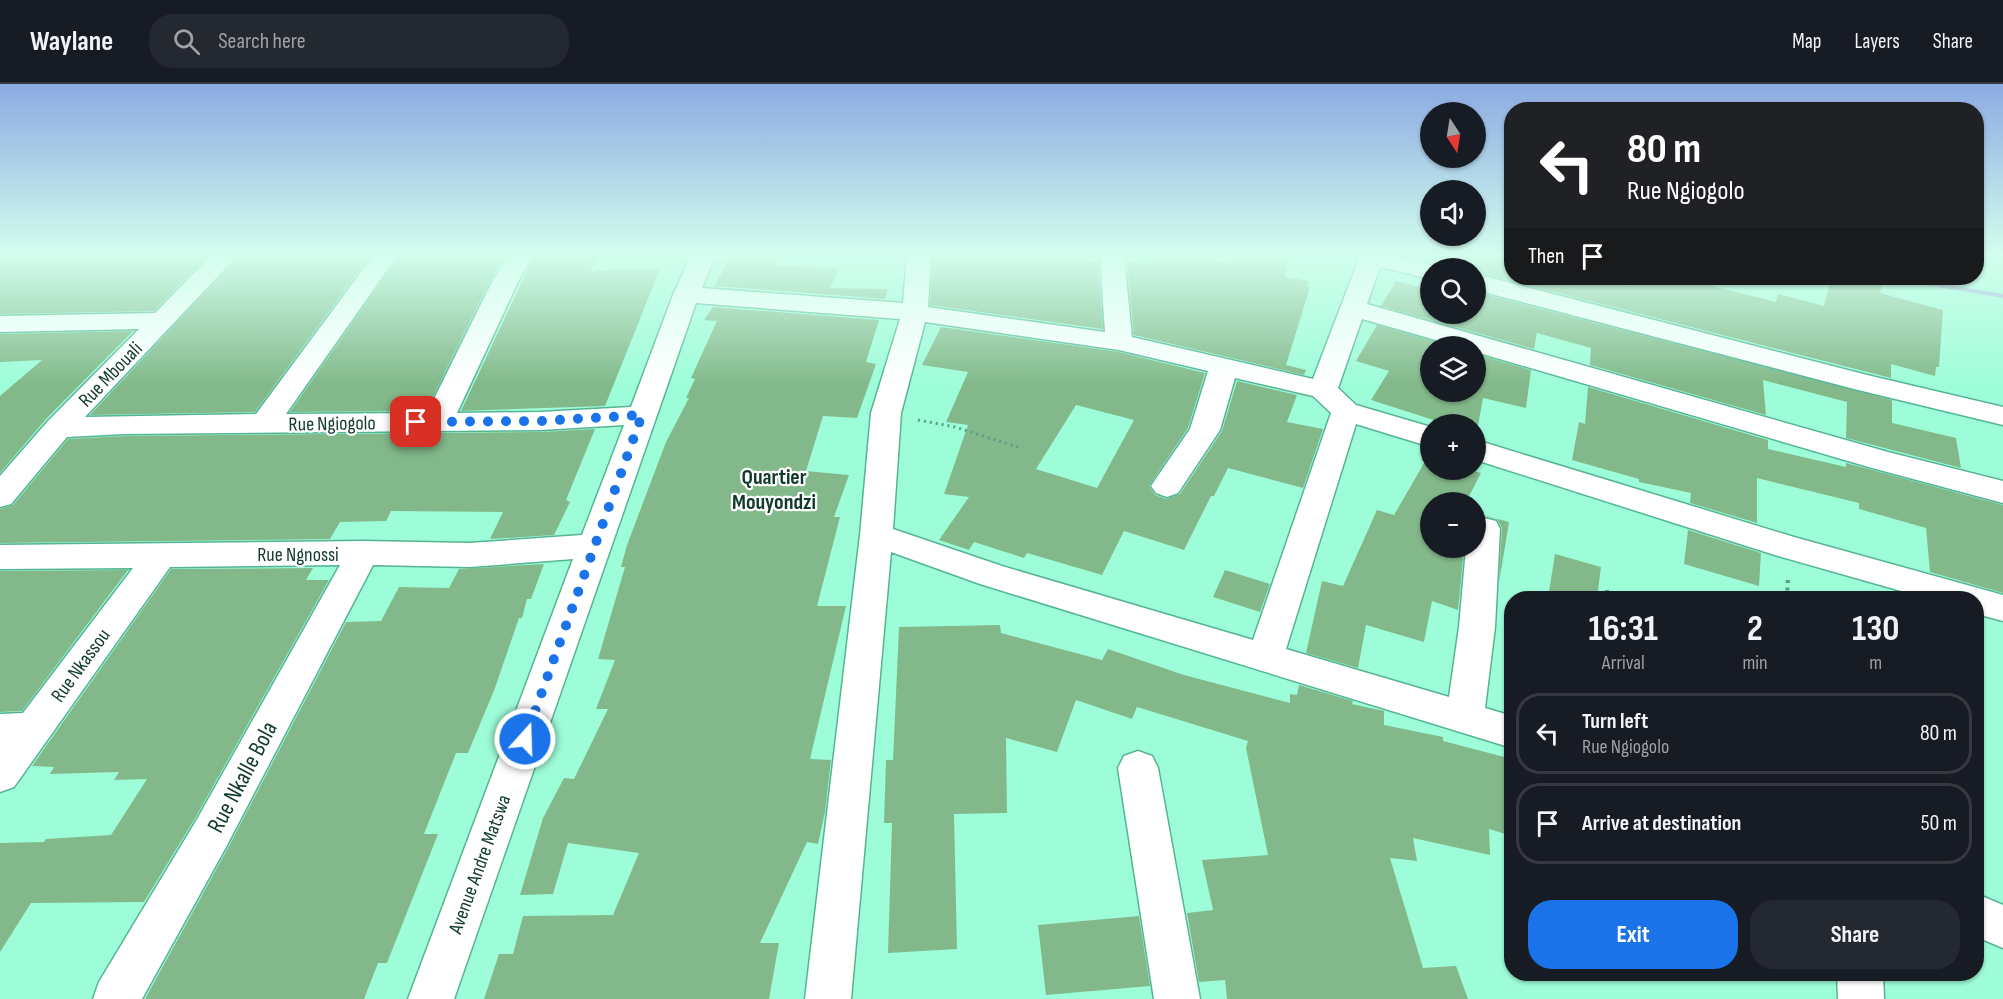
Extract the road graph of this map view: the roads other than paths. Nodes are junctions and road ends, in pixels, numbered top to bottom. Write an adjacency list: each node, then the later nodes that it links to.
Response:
1 (182, 299): 12 (street, Rue Mbouali)
2 (354, 299): 20 (street)
3 (497, 299): 19 (street)
4 (685, 299): 17 (street, Avenue Andre Matswa)
5 (736, 299): 11 (street)
6 (916, 299): 11 (street)
7 (1115, 299): 14 (street)
8 (1357, 299): 10 (street)
9 (1571, 299): 18 (street)
10 (1354, 308): 16 (street); 25 (street)
11 (915, 312): 14 (street); 27 (street)
12 (160, 321): 13 (street); 21 (street, Rue Mbouali)
13 (0, 324)
14 (1119, 342): 15 (street)
15 (1223, 369): 16 (street); 24 (street)
16 (1335, 400): 22 (street); 36 (street)
17 (642, 415): 19 (street, Rue Ngiogolo); 28 (street, Avenue Andre Matswa)
18 (2003, 416)
19 (438, 421): 20 (street, Rue Ngiogolo)
20 (263, 424): 21 (street, Rue Ngiogolo)
21 (58, 428): 26 (street, Rue Mbouali)
22 (1420, 433)
23 (1486, 453): 33 (street)
24 (1167, 486)
25 (2003, 492)
26 (0, 496)
27 (876, 535): 36 (street); 47 (street)
28 (595, 546): 29 (street, Rue Ngnossi); 46 (street, Avenue Andre Matswa)
29 (363, 553): 30 (street, Rue Ngnossi); 45 (street, Rue Nkalle Bola)
30 (161, 554): 31 (street, Rue Ngnossi); 39 (street, Rue Nkassou)
31 (0, 557)
32 (1482, 558): 37 (street)
33 (1944, 591)
34 (1984, 603): 35 (street)
35 (2003, 608)
36 (1265, 657): 37 (street)
37 (1465, 716): 38 (street)
38 (1504, 729)
39 (17, 730): 41 (street, Rue Nkassou)
40 (1138, 768): 48 (street)
41 (0, 775)
42 (1984, 918): 43 (street)
43 (2003, 927)
44 (1860, 981): 49 (street)
45 (116, 999)
46 (430, 999)
47 (828, 999)
48 (1177, 999)
49 (1861, 999)

